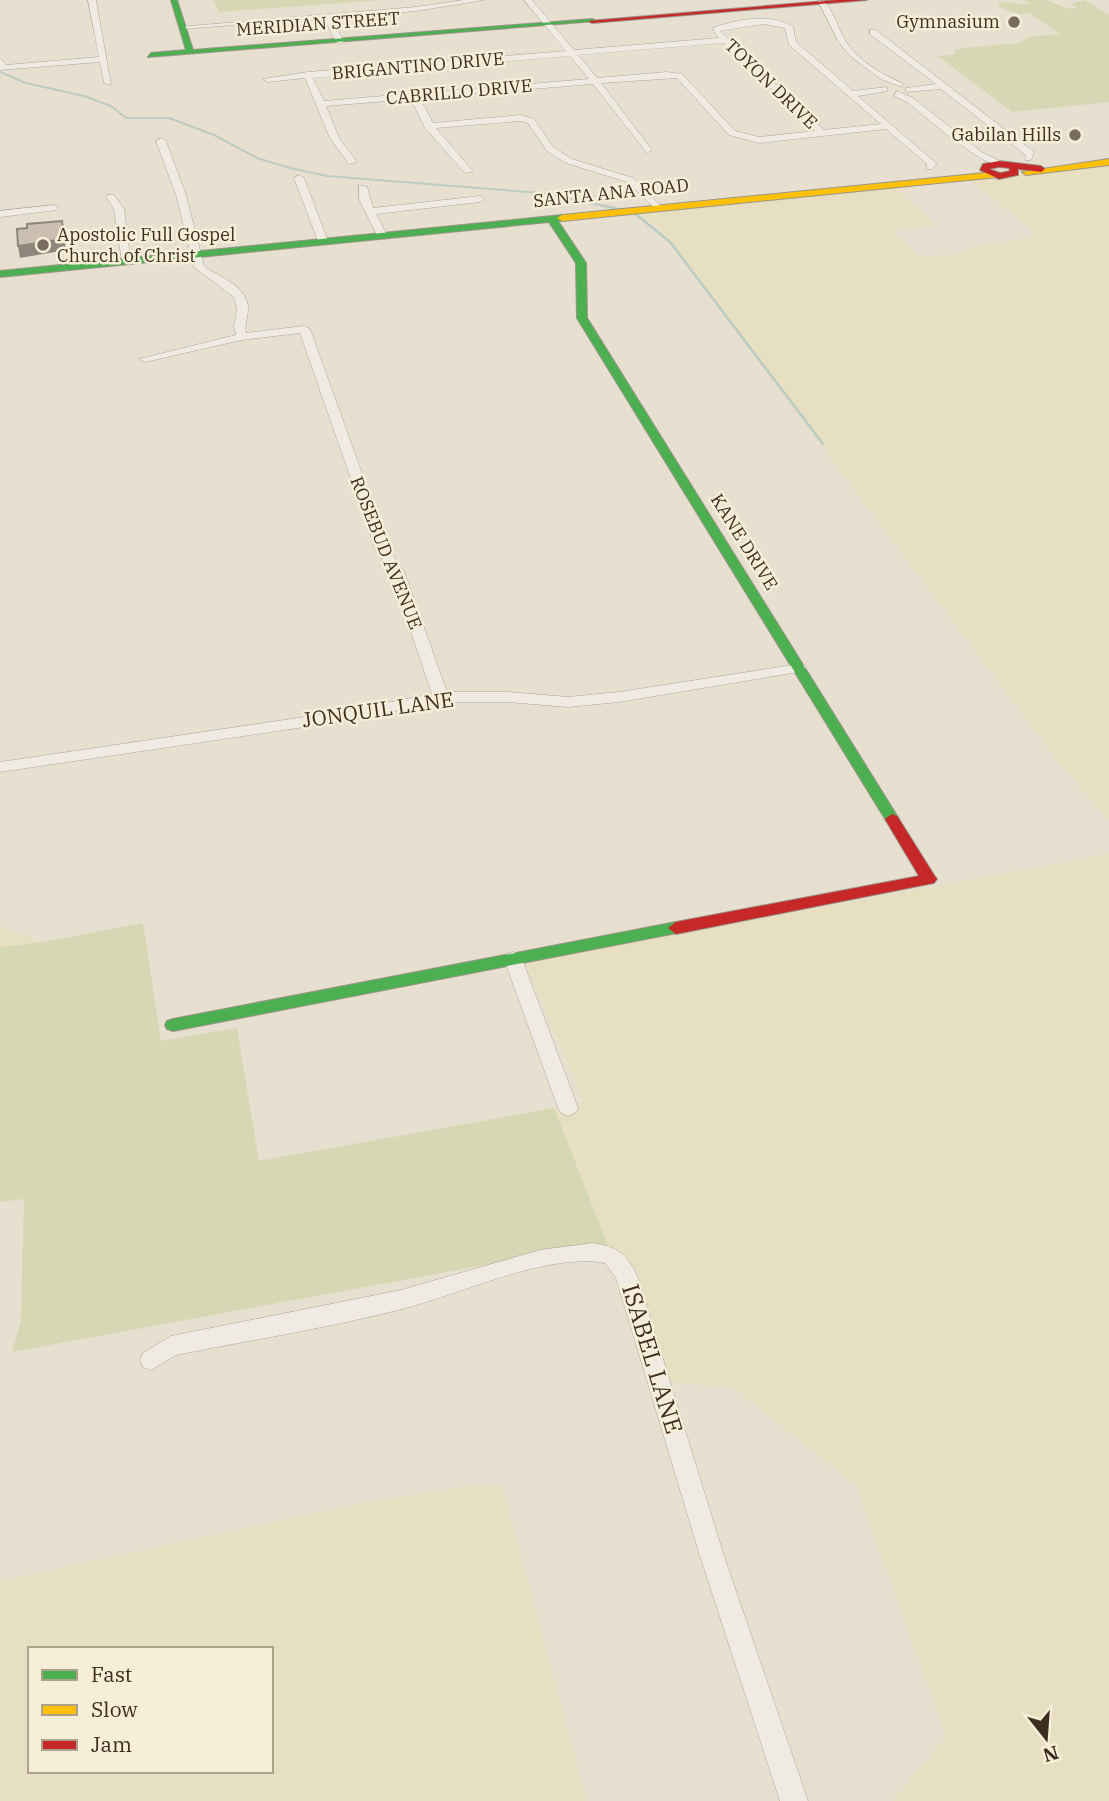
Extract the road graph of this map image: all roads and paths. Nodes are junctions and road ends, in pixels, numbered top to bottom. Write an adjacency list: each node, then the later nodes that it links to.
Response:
1 (92, 0): 16 (street)
2 (174, 0): 9 (street)
3 (480, 0): 7 (street)
4 (528, 0): 8 (street)
5 (864, 0): 6 (street, MERIDIAN STREET)
6 (819, 2): 8 (street, MERIDIAN STREET); 23 (street)
7 (327, 16): 9 (street); 12 (street)
8 (549, 26): 12 (street, MERIDIAN STREET); 14 (street)
9 (182, 27): 13 (street)
10 (873, 32): 22 (street)
11 (725, 40): 14 (street, BRIGANTINO DRIVE); 24 (street, TOYON DRIVE); 29 (street, TOYON DRIVE)
12 (340, 41): 13 (street, MERIDIAN STREET)
13 (190, 52): 15 (street, MERIDIAN STREET)
14 (570, 53): 18 (street, BRIGANTINO DRIVE); 20 (street)
15 (151, 55)
16 (102, 59): 17 (street); 21 (street)
17 (2, 64)
18 (308, 75): 19 (street, BRIGANTINO DRIVE); 26 (street)
19 (267, 79)
20 (594, 80): 25 (street, CABRILLO DRIVE); 29 (street, CABRILLO DRIVE); 31 (street)
21 (108, 83)
22 (939, 86): 23 (street); 32 (street)
23 (897, 89): 24 (street); 36 (street)
24 (856, 93): 28 (street)
25 (414, 96): 26 (street, CABRILLO DRIVE); 27 (street)
26 (323, 104): 33 (street)
27 (428, 126): 37 (street); 43 (street)
28 (889, 126): 29 (street, CABRILLO DRIVE); 35 (street)
29 (822, 133)
30 (161, 141): 49 (street)
31 (647, 150)
32 (1028, 158)
33 (352, 162)
34 (1109, 162): 36 (street, SANTA ANA ROAD)
35 (929, 167)
36 (997, 167): 43 (street, SANTA ANA ROAD)
37 (468, 171)
38 (299, 178): 48 (street)
39 (362, 187): 44 (street)
40 (111, 197): 50 (street)
41 (480, 199): 44 (street)
42 (54, 208): 45 (street)
43 (658, 208): 46 (street, SANTA ANA ROAD)
44 (372, 211): 47 (street)
45 (0, 214)
46 (552, 219): 47 (street, SANTA ANA ROAD); 54 (street, KANE DRIVE)
47 (382, 235): 48 (street, SANTA ANA ROAD)
48 (323, 241): 49 (street, SANTA ANA ROAD)
49 (196, 254): 50 (street, SANTA ANA ROAD); 52 (street)
50 (127, 262): 51 (street, SANTA ANA ROAD)
51 (0, 274)
52 (242, 337): 53 (street); 55 (street, ROSEBUD AVENUE)
53 (145, 359)
54 (799, 668): 55 (street, JONQUIL LANE); 57 (street, KANE DRIVE)
55 (441, 697): 56 (street, JONQUIL LANE)
56 (0, 767)
57 (513, 958): 58 (street); 59 (street)
58 (173, 1025)
59 (568, 1108)
60 (151, 1360): 61 (street, ISABEL LANE)
61 (794, 1801)

